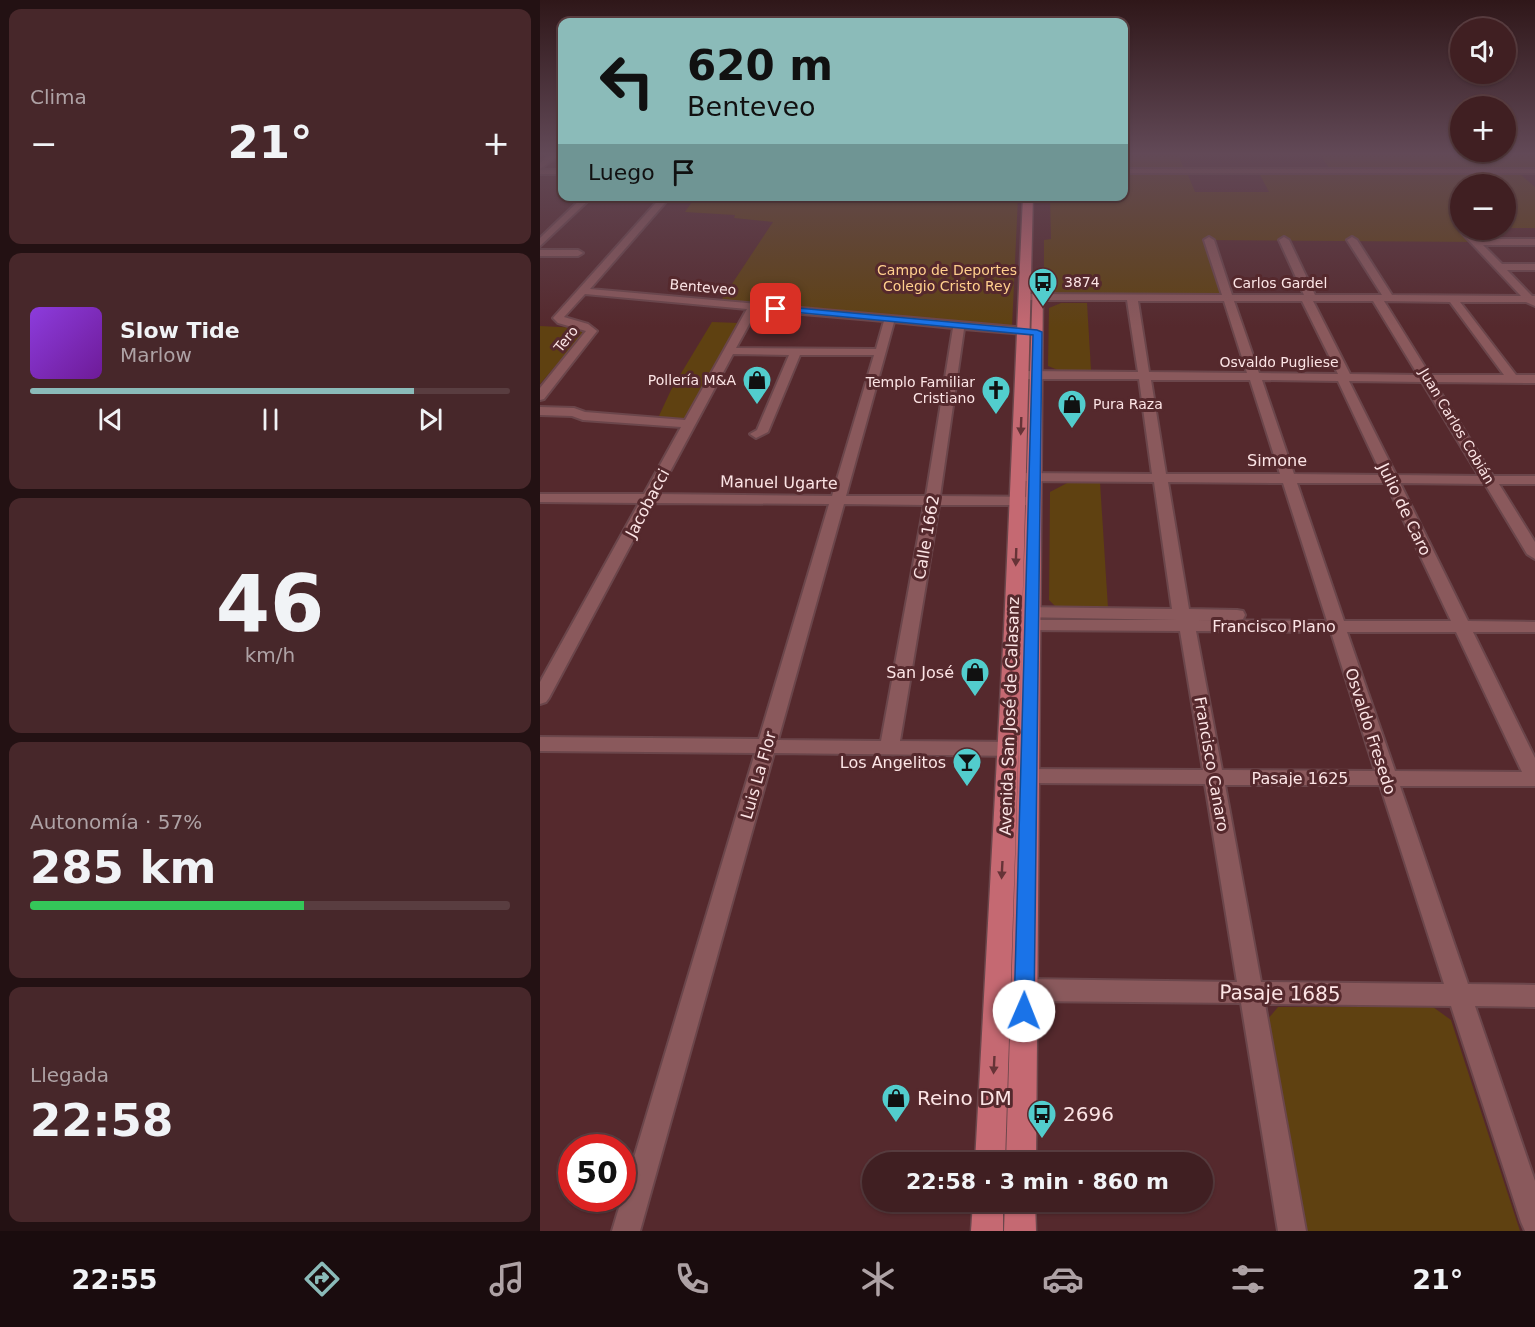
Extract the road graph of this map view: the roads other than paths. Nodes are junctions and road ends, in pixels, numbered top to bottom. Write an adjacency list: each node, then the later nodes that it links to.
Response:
1 (572, 212): 12 (street)
2 (652, 212): 18 (street)
3 (1031, 212): 5 (main road, Avenida San José de Calasanz)
4 (1036, 212): 5 (main road, Avenida San José de Calasanz)
5 (1033, 225): 6 (street); 19 (main road, Avenida San José de Calasanz)
6 (1016, 227)
7 (1209, 240): 21 (street, Osvaldo Fresedo)
8 (1284, 240): 22 (street, Julio de Caro)
9 (1352, 240): 23 (street, Juan Carlos Cobián)
10 (1476, 242): 11 (street); 15 (street)
11 (1535, 242)
12 (540, 243)
13 (540, 253): 14 (street)
14 (578, 254)
15 (1498, 267): 16 (street); 25 (street)
16 (1535, 267)
17 (1038, 271): 19 (main road, Avenida San José de Calasanz)
18 (582, 291): 26 (street, Benteveo); 40 (street, Tero)
19 (1032, 297): 20 (street, Carlos Gardel); 29 (main road, Avenida San José de Calasanz)
20 (1132, 298): 21 (street, Carlos Gardel); 34 (street, Francisco Canaro)
21 (1228, 298): 22 (street, Carlos Gardel); 35 (street, Osvaldo Fresedo)
22 (1308, 298): 23 (street, Carlos Gardel); 36 (street, Julio de Caro)
23 (1383, 299): 24 (street, Carlos Gardel); 37 (street, Juan Carlos Cobián)
24 (1453, 299): 25 (street, Carlos Gardel); 38 (street)
25 (1533, 301)
26 (753, 307): 27 (street, Benteveo); 30 (street, Jacobacci)
27 (890, 319): 28 (street, Benteveo); 32 (street, Luis La Flor)
28 (959, 325): 29 (street, Benteveo); 53 (street, Calle 1662)
29 (1031, 332): 33 (main road, Avenida San José de Calasanz)
30 (729, 351): 31 (street); 42 (street, Jacobacci)
31 (796, 351): 32 (street); 43 (street)
32 (880, 352): 52 (street, Luis La Flor)
33 (1030, 376): 34 (street, Osvaldo Pugliese); 44 (main road, Avenida San José de Calasanz)
34 (1144, 376): 35 (street, Osvaldo Pugliese); 45 (street, Francisco Canaro)
35 (1254, 377): 36 (street, Osvaldo Pugliese); 46 (street, Osvaldo Fresedo)
36 (1343, 377): 37 (street, Osvaldo Pugliese); 47 (street, Julio de Caro)
37 (1428, 378): 38 (street, Osvaldo Pugliese); 48 (street, Juan Carlos Cobián)
38 (1514, 379): 39 (street, Osvaldo Pugliese)
39 (1535, 379)
40 (540, 396)
41 (540, 411): 42 (street)
42 (689, 424): 51 (street, Jacobacci)
43 (756, 434)
44 (1027, 477): 45 (street, Simone); 54 (main road, Avenida San José de Calasanz)
45 (1160, 478): 46 (street, Simone); 58 (street, Francisco Canaro)
46 (1287, 478): 47 (street, Simone); 59 (street, Osvaldo Fresedo)
47 (1391, 479): 48 (street, Simone); 60 (street, Julio de Caro)
48 (1489, 480): 49 (street, Simone); 55 (street, Juan Carlos Cobián)
49 (1535, 480)
50 (540, 498): 51 (street, Manuel Ugarte)
51 (650, 498): 52 (street, Manuel Ugarte); 62 (street, Jacobacci)
52 (837, 500): 53 (street, Manuel Ugarte); 64 (street, Luis La Flor)
53 (932, 501): 54 (street, Manuel Ugarte); 65 (street, Calle 1662)
54 (1026, 501): 57 (main road, Avenida San José de Calasanz)
55 (1535, 554)
56 (1535, 617): 60 (street, Francisco Plano)
57 (1023, 619): 58 (street, Francisco Plano); 66 (main road, Avenida San José de Calasanz)
58 (1184, 620): 59 (street, Francisco Plano); 68 (street, Francisco Canaro)
59 (1334, 621): 60 (street, Francisco Plano); 69 (street, Osvaldo Fresedo)
60 (1460, 622): 61 (street, Francisco Plano); 70 (street, Julio de Caro)
61 (1535, 627)
62 (540, 698)
63 (540, 744): 64 (street)
64 (766, 746): 65 (street); 80 (street, Luis La Flor)
65 (889, 748): 66 (street)
66 (1018, 749): 67 (main road, Avenida San José de Calasanz); 75 (main road, Avenida San José de Calasanz, one-way to 75)
67 (1028, 776): 68 (street, Pasaje 1625); 71 (main road, Avenida San José de Calasanz)
68 (1214, 778): 69 (street, Pasaje 1625); 72 (street, Francisco Canaro)
69 (1386, 778): 70 (street, Pasaje 1625); 73 (street, Osvaldo Fresedo)
70 (1535, 779)
71 (1024, 990): 72 (street, Pasaje 1685); 76 (main road, Avenida San José de Calasanz)
72 (1251, 992): 73 (street, Pasaje 1685); 83 (street, Francisco Canaro)
73 (1459, 996): 74 (street, Pasaje 1685); 79 (street, Osvaldo Fresedo)
74 (1535, 996)
75 (991, 1152)
76 (1021, 1152)
77 (988, 1212): 81 (main road)
78 (1020, 1212): 82 (main road)
79 (1535, 1222)
80 (626, 1231)
81 (987, 1231)
82 (1020, 1231)
83 (1292, 1231)

